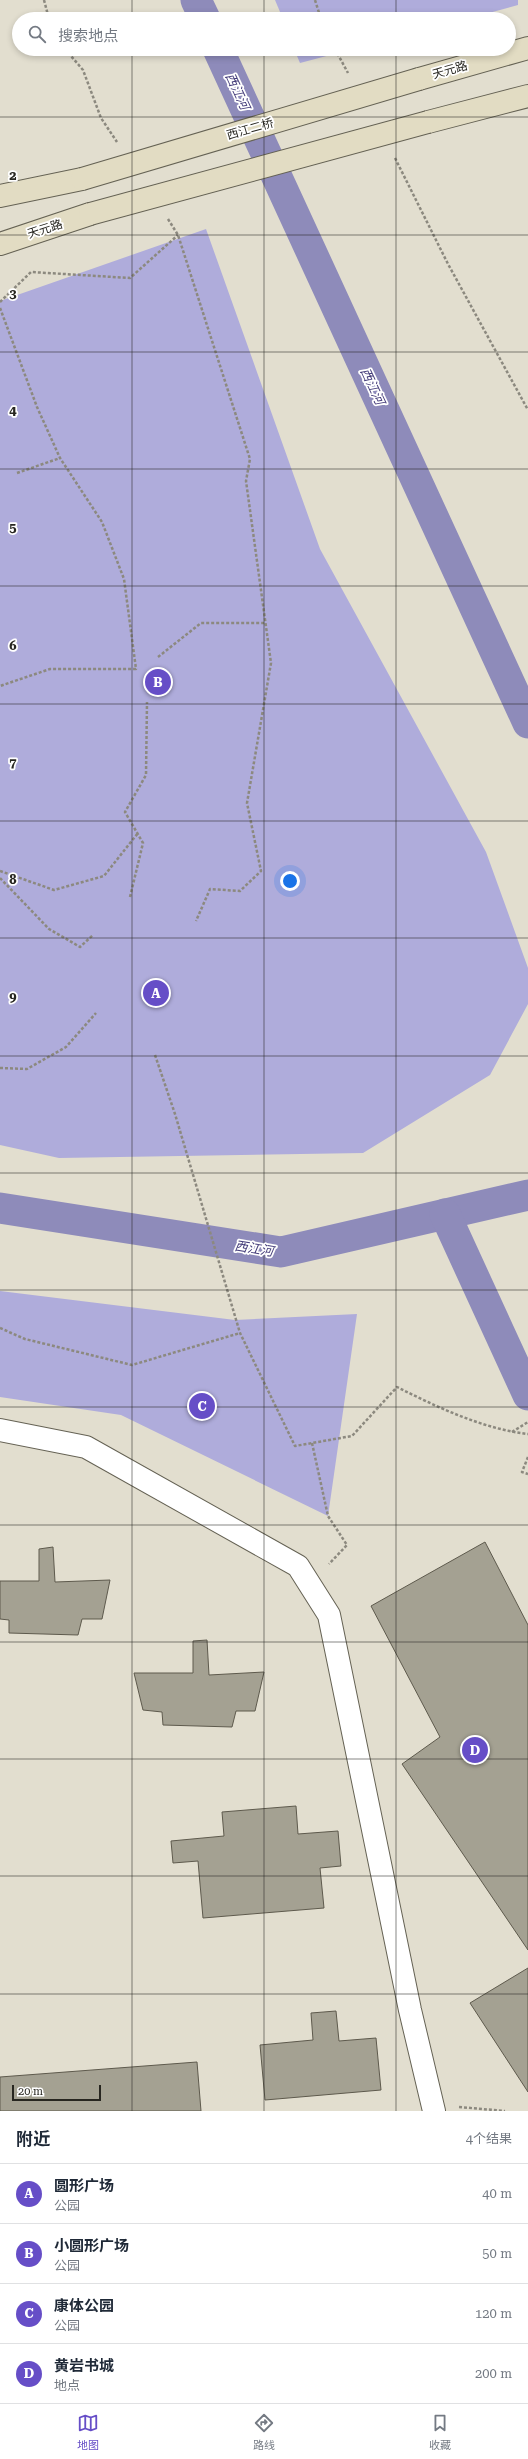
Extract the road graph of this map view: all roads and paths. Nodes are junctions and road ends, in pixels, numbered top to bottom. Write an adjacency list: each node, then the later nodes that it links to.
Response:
1 (44, 0): 3 (path)
2 (315, 0): 4 (path)
3 (47, 12)
4 (319, 12)
5 (528, 48): 6 (main road, 天元路)
6 (516, 51)
7 (339, 56): 9 (path)
8 (500, 56): 10 (main road, 天元路)
9 (350, 76)
10 (419, 79): 13 (main road, 西江二桥, bridge)
11 (528, 96): 14 (main road, 天元路, bridge)
12 (394, 156): 17 (path)
13 (0, 196)
14 (0, 244)
15 (0, 302): 20 (path)
16 (0, 308): 18 (path)
17 (528, 410)
18 (60, 458): 19 (path); 22 (path)
19 (17, 473)
20 (266, 623): 21 (path); 28 (path)
21 (158, 657)
22 (0, 686)
23 (147, 702): 24 (path)
24 (138, 833): 25 (path); 27 (path)
25 (0, 871)
26 (0, 878): 29 (path)
27 (130, 897)
28 (196, 921)
29 (93, 935)
30 (96, 1013): 32 (path)
31 (155, 1055): 34 (path)
32 (0, 1068)
33 (0, 1328): 34 (path)
34 (240, 1333): 39 (path)
35 (528, 1422): 37 (path)
36 (0, 1430): 42 (street)
37 (511, 1432): 38 (path); 39 (path)
38 (528, 1434)
39 (312, 1443): 42 (path)
40 (528, 1457): 41 (path)
41 (528, 1474)
42 (310, 1584): 43 (street)
43 (433, 2108): 44 (path)
44 (505, 2111)

